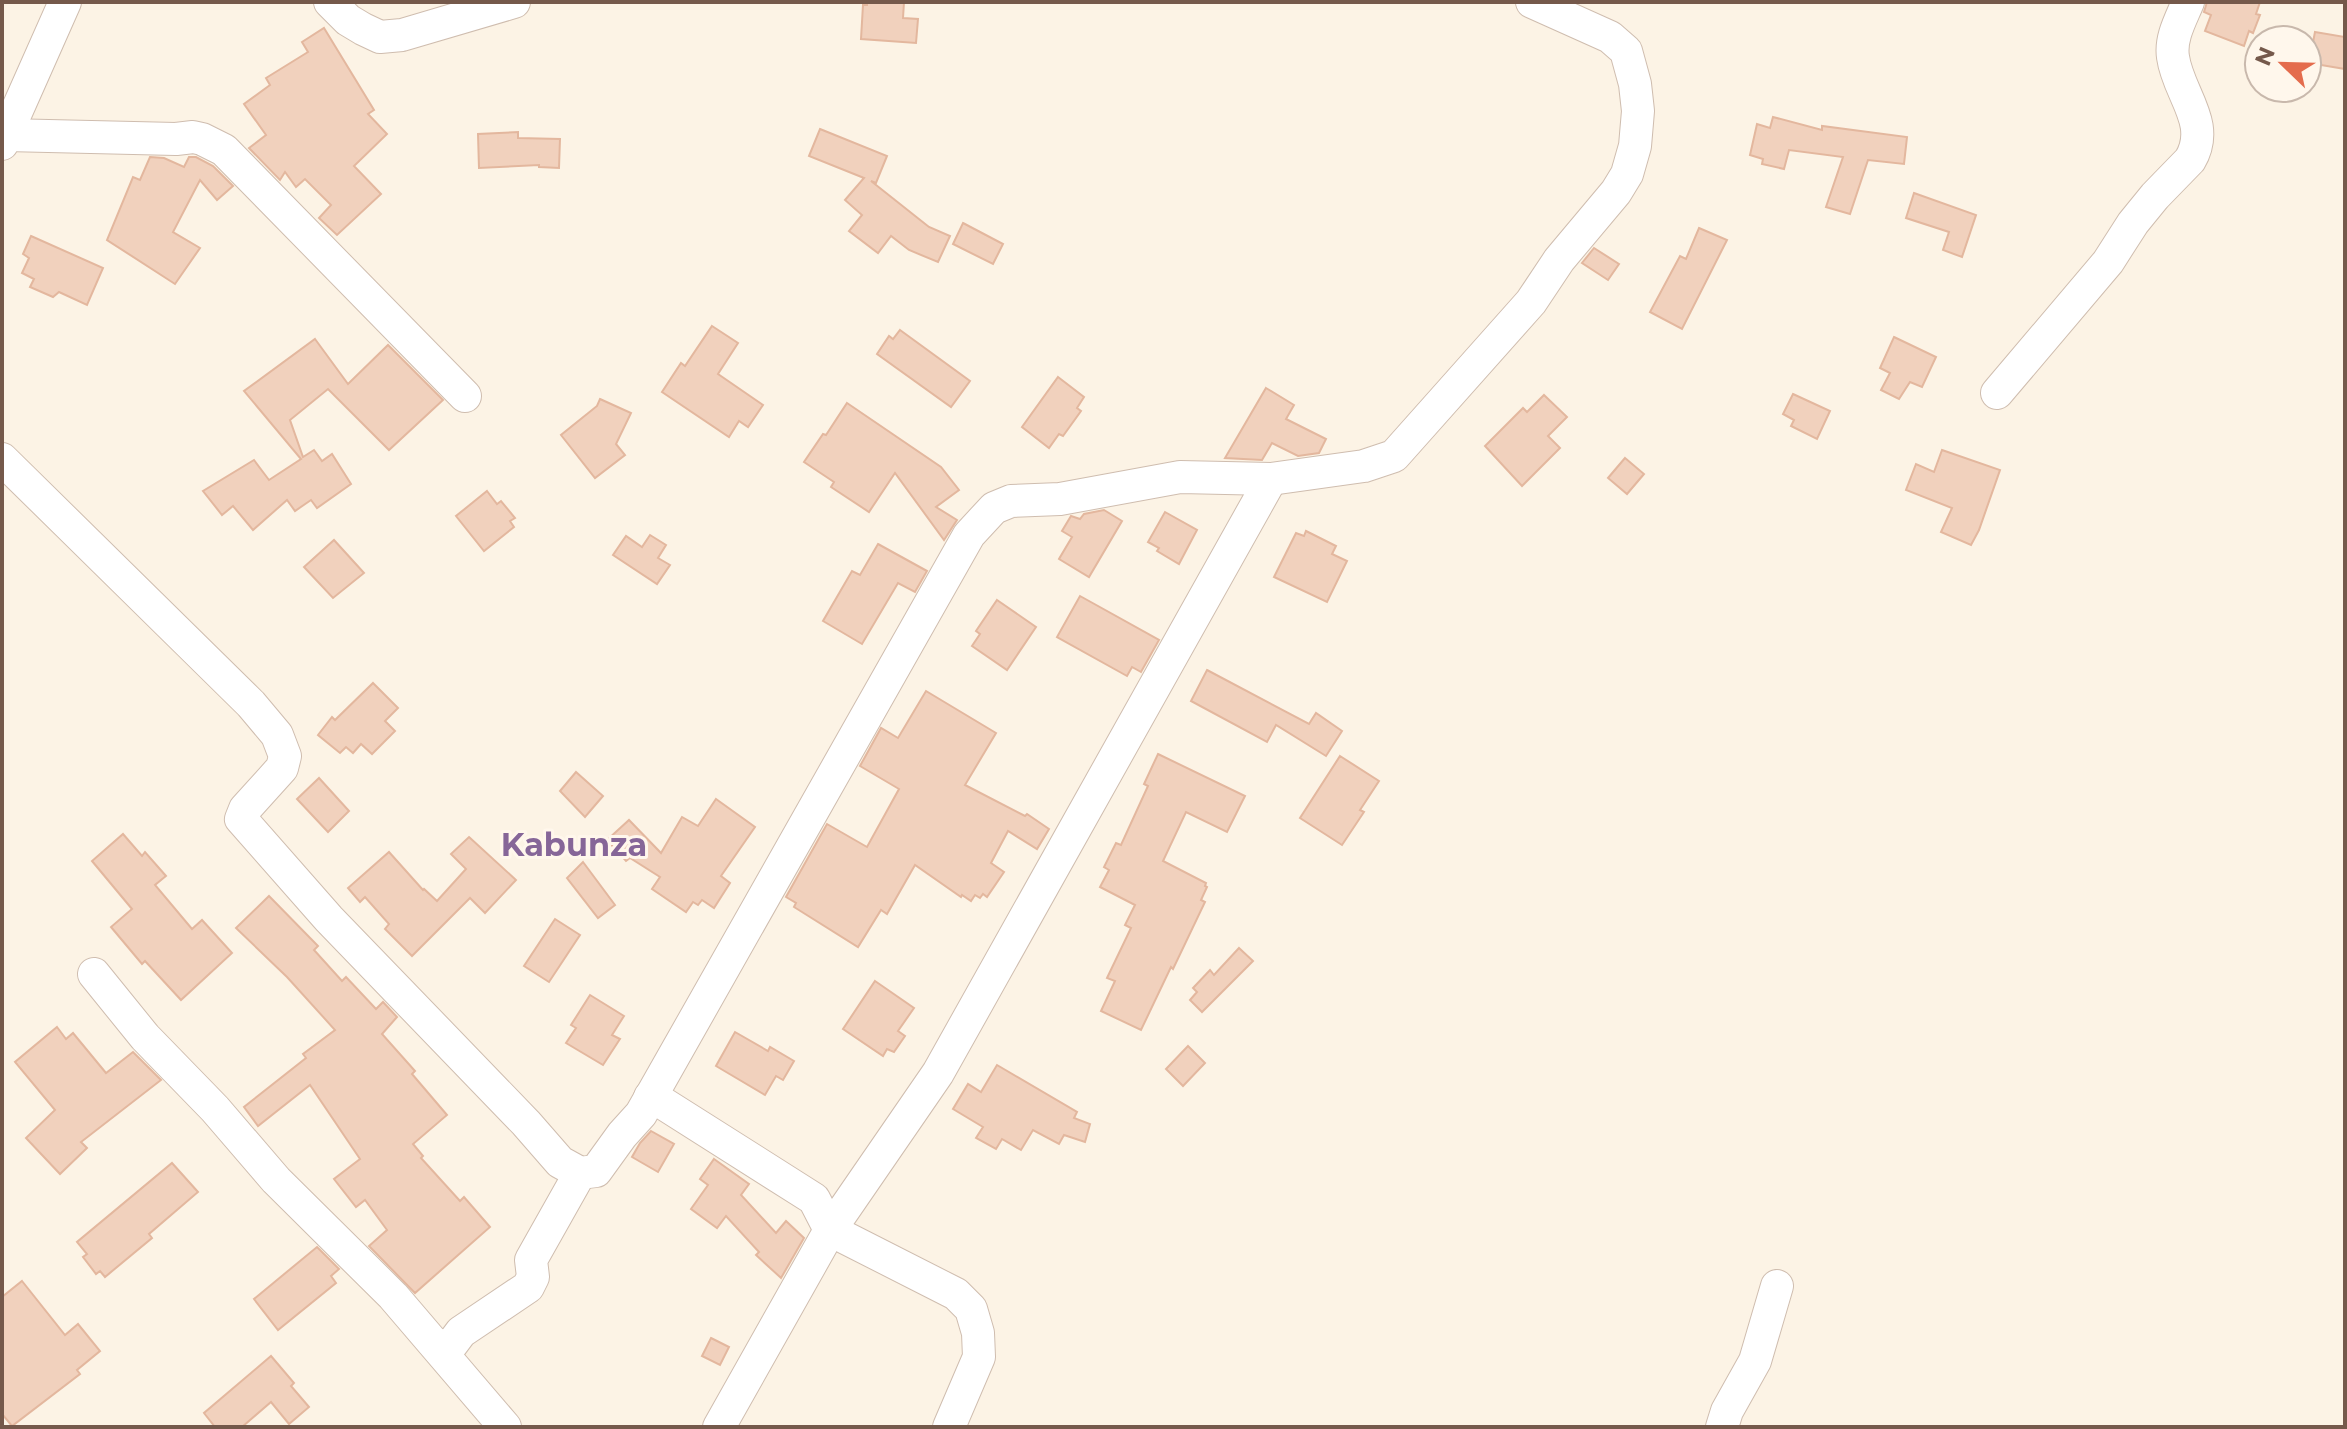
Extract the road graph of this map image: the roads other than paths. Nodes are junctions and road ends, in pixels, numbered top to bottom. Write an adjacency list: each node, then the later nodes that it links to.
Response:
1 (65, 2): 6 (street)
2 (330, 2): 3 (street)
3 (514, 2)
4 (1532, 2): 10 (street)
5 (2188, 2): 7 (street)
6 (4, 140): 8 (street)
7 (1997, 393)
8 (465, 396)
9 (2, 459): 13 (street)
10 (1271, 479): 12 (street); 14 (street)
11 (94, 974): 16 (street)
12 (650, 1097): 13 (street); 14 (street)
13 (580, 1173): 16 (street)
14 (830, 1230): 18 (street); 19 (street)
15 (1777, 1286): 20 (street)
16 (438, 1346): 17 (street)
17 (505, 1427)
18 (719, 1427)
19 (949, 1427)
20 (1722, 1427)

